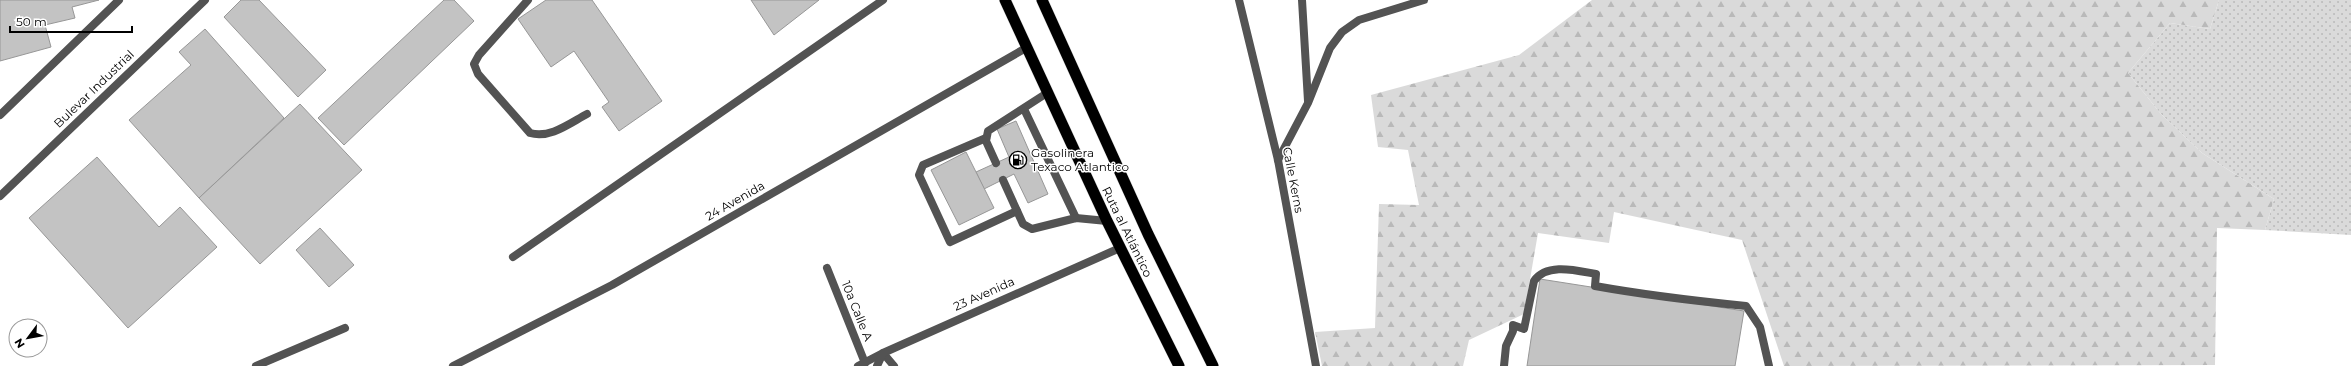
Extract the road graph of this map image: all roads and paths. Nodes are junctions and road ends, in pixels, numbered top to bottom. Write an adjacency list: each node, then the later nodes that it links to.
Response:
1 (119, 0): 16 (street)
2 (205, 0): 21 (street, Bulevar Industrial)
3 (528, 0): 15 (street)
4 (883, 0): 26 (street)
5 (1005, 0): 11 (highway, Ruta al Atlántico)
6 (1042, 0): 36 (highway, Ruta al Atlántico)
7 (1239, 0): 18 (street, Calle Kerns)
8 (1302, 0): 13 (street)
9 (1424, 0): 10 (street)
10 (1413, 1): 13 (street)
11 (1026, 48): 12 (highway, Ruta al Atlántico); 32 (street, 24 Avenida)
12 (1047, 93): 14 (street); 24 (highway, Ruta al Atlántico)
13 (1308, 103): 18 (street)
14 (1024, 109): 17 (street); 23 (street)
15 (587, 114)
16 (0, 115)
17 (986, 138): 19 (street); 22 (street)
18 (1278, 160): 37 (street, Calle Kerns)
19 (996, 163)
20 (1003, 180): 22 (street)
21 (0, 196)
22 (1017, 211): 23 (street)
23 (1076, 218): 24 (street)
24 (1107, 221): 25 (highway, Ruta al Atlántico)
25 (1120, 248): 29 (street, 23 Avenida); 35 (highway, Ruta al Atlántico)
26 (513, 257)
27 (827, 268): 30 (street, 10a Calle A)
28 (345, 328): 31 (street)
29 (884, 353): 30 (street, 23 Avenida); 33 (street); 34 (street)
30 (862, 364)
31 (256, 366)
32 (453, 366)
33 (877, 366)
34 (894, 366)
35 (1179, 366)
36 (1213, 366)
37 (1316, 366)
38 (1504, 366): 39 (street)
39 (1769, 366)

